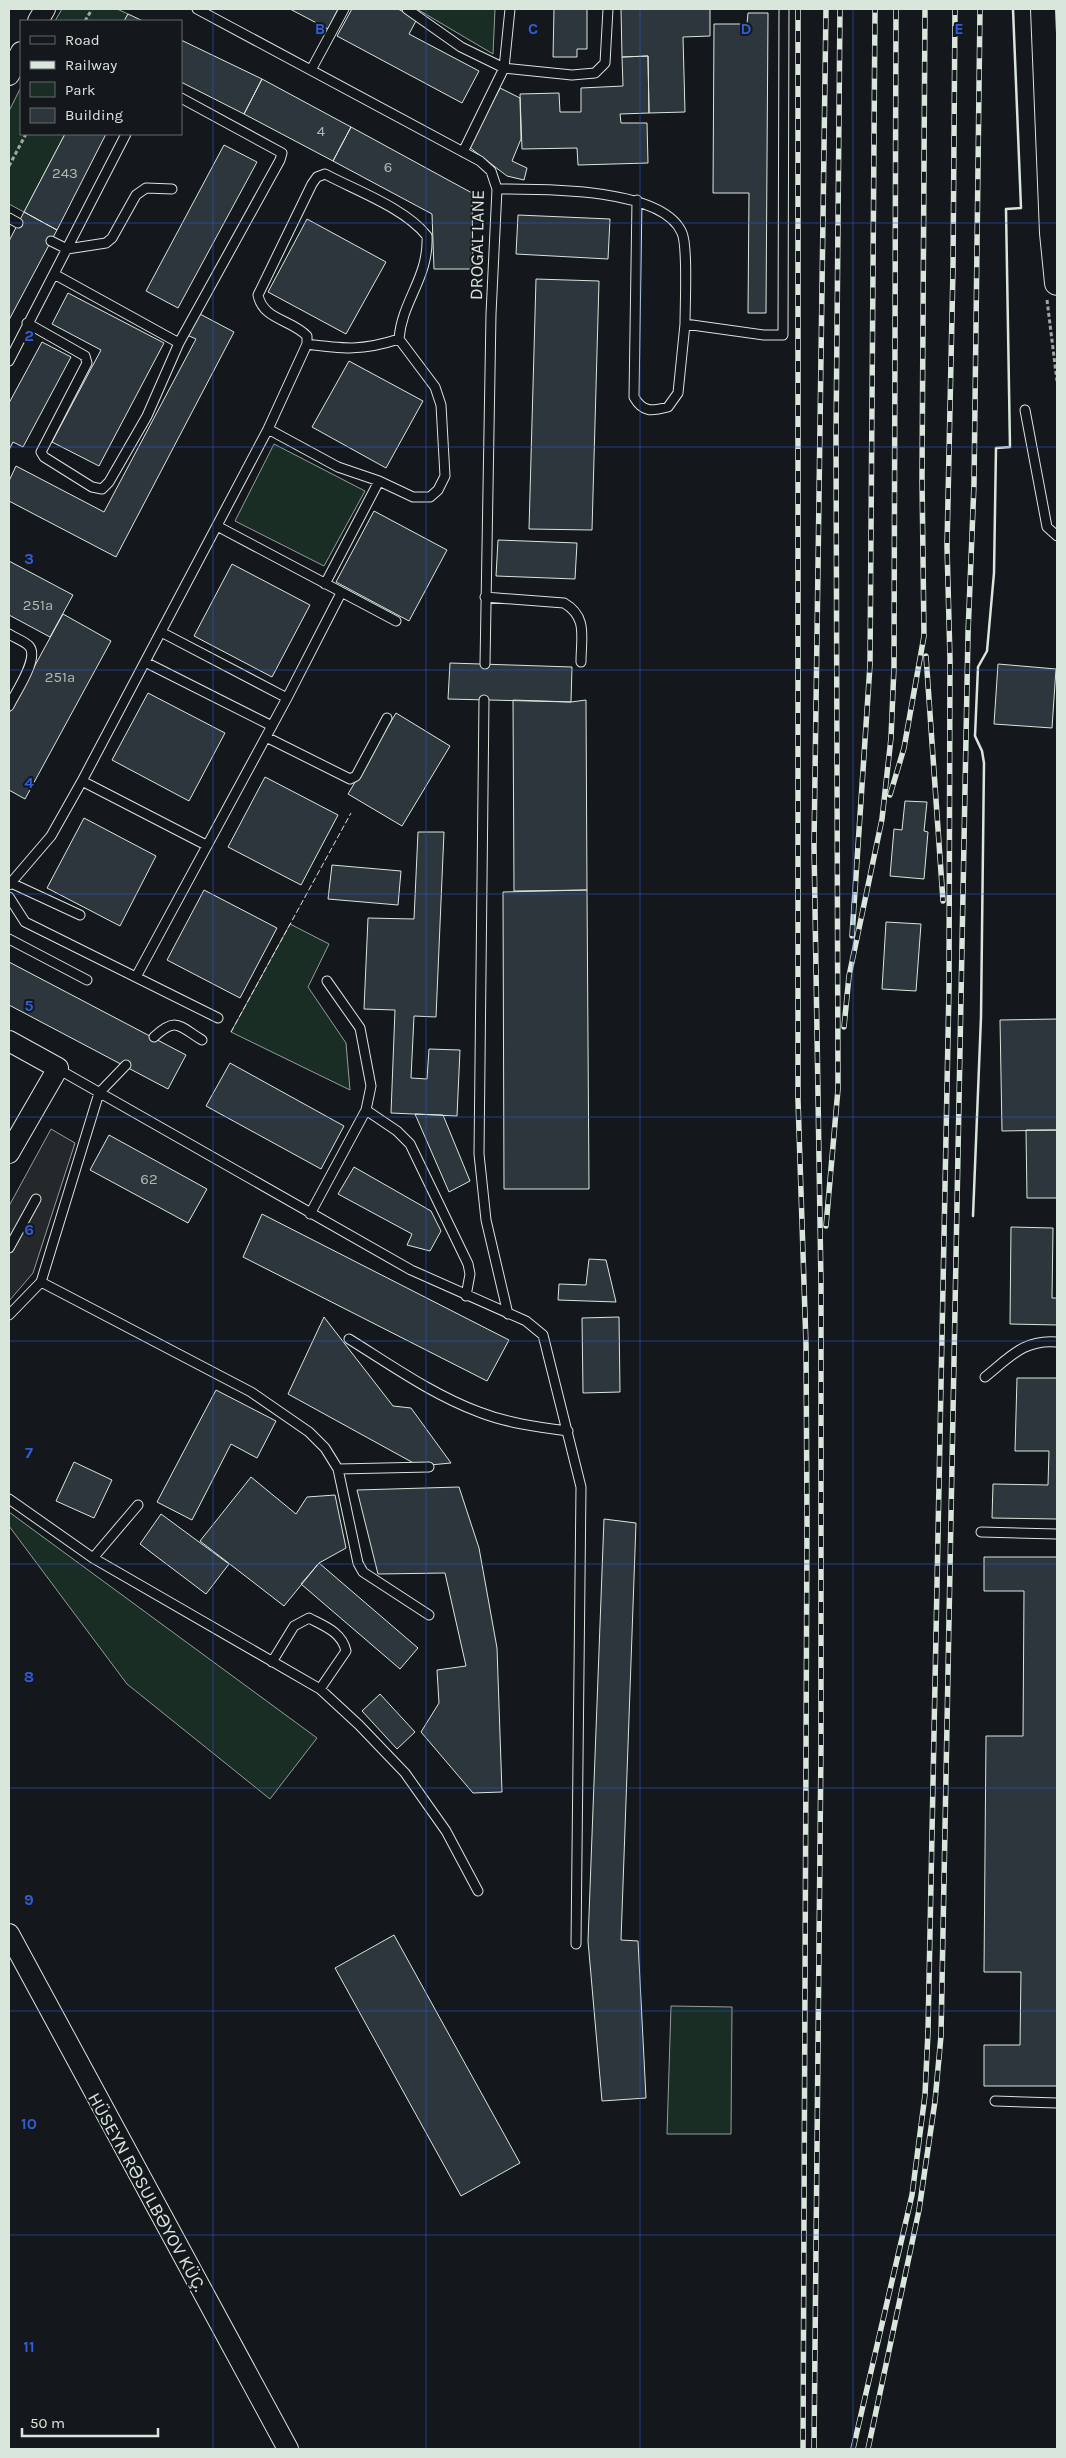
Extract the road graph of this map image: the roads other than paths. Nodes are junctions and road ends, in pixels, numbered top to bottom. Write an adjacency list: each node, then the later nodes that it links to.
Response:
1 (45, 9): 9 (street)
2 (197, 9): 12 (lane, DROGAL LANE)
3 (344, 9): 12 (lane)
4 (407, 9): 11 (lane)
5 (510, 9): 11 (lane)
6 (608, 9): 11 (lane)
7 (784, 9): 27 (lane)
8 (1043, 9): 25 (main road)
9 (39, 20)
10 (20, 54): 13 (street)
11 (504, 68): 16 (lane)
12 (311, 70): 16 (lane, DROGAL LANE)
13 (9, 75)
14 (182, 99): 29 (lane)
15 (125, 135): 23 (lane)
16 (463, 152): 18 (lane, DROGAL LANE)
17 (172, 189): 23 (lane)
18 (497, 190): 19 (lane); 39 (lane, DROGAL LANE)
19 (637, 200): 27 (lane); 27 (lane)
20 (9, 218): 21 (lane)
21 (18, 223)
22 (51, 241): 23 (lane)
23 (67, 249): 24 (lane)
24 (54, 274): 26 (lane); 29 (lane)
25 (1057, 283)
26 (27, 323): 29 (lane); 31 (lane)
27 (685, 324)
28 (399, 339): 30 (lane); 30 (lane); 34 (lane)
29 (179, 343)
30 (307, 344): 33 (lane)
31 (9, 361)
32 (1025, 410): 36 (lane)
33 (268, 428): 34 (lane); 35 (lane)
34 (378, 481): 37 (lane)
35 (217, 526): 37 (lane); 41 (lane)
36 (1057, 536)
37 (325, 584): 38 (lane)
38 (342, 593): 40 (lane); 46 (lane)
39 (485, 596): 44 (lane); 45 (lane, DROGAL LANE)
40 (396, 621)
41 (161, 632): 43 (lane); 46 (lane)
42 (9, 634): 48 (lane)
43 (145, 662): 50 (lane); 52 (lane)
44 (581, 662)
45 (485, 664)
46 (287, 698): 50 (lane)
47 (484, 700): 75 (lane)
48 (9, 706)
49 (386, 718): 51 (lane)
50 (272, 726): 51 (lane)
51 (266, 737): 53 (lane)
52 (82, 781): 53 (lane); 54 (lane)
53 (206, 845): 58 (lane)
54 (10, 884): 56 (lane)
55 (9, 897): 58 (lane)
56 (80, 915)
57 (9, 939): 59 (lane)
58 (136, 977): 61 (lane)
59 (87, 980)
60 (327, 981): 68 (lane)
61 (218, 1018)
62 (154, 1037): 63 (lane)
63 (202, 1040)
64 (9, 1041): 66 (street)
65 (126, 1065): 67 (lane)
66 (58, 1068): 67 (lane); 69 (street)
67 (99, 1093): 71 (lane); 73 (lane)
68 (366, 1110): 71 (lane); 74 (lane)
69 (9, 1154)
70 (36, 1199): 72 (lane)
71 (310, 1214): 74 (lane)
72 (9, 1248)
73 (41, 1282): 76 (lane); 82 (lane)
74 (466, 1296): 75 (lane)
75 (508, 1314): 80 (lane)
76 (9, 1315)
77 (349, 1339): 80 (lane)
78 (1057, 1342): 79 (lane)
79 (986, 1377)
80 (568, 1431): 93 (lane)
81 (429, 1467): 82 (lane)
82 (338, 1469): 88 (lane)
83 (9, 1499): 87 (lane)
84 (138, 1505): 87 (lane)
85 (981, 1532): 86 (lane)
86 (1057, 1534)
87 (93, 1558): 89 (lane)
88 (429, 1615)
89 (272, 1662): 90 (lane); 90 (lane)
90 (320, 1689): 91 (lane)
91 (478, 1891)
92 (9, 1934): 96 (street, HÜSEYN RƏSULBƏYOV KÜÇ.)
93 (576, 1944)
94 (995, 2101): 95 (lane)
95 (1057, 2104)
96 (288, 2449)

